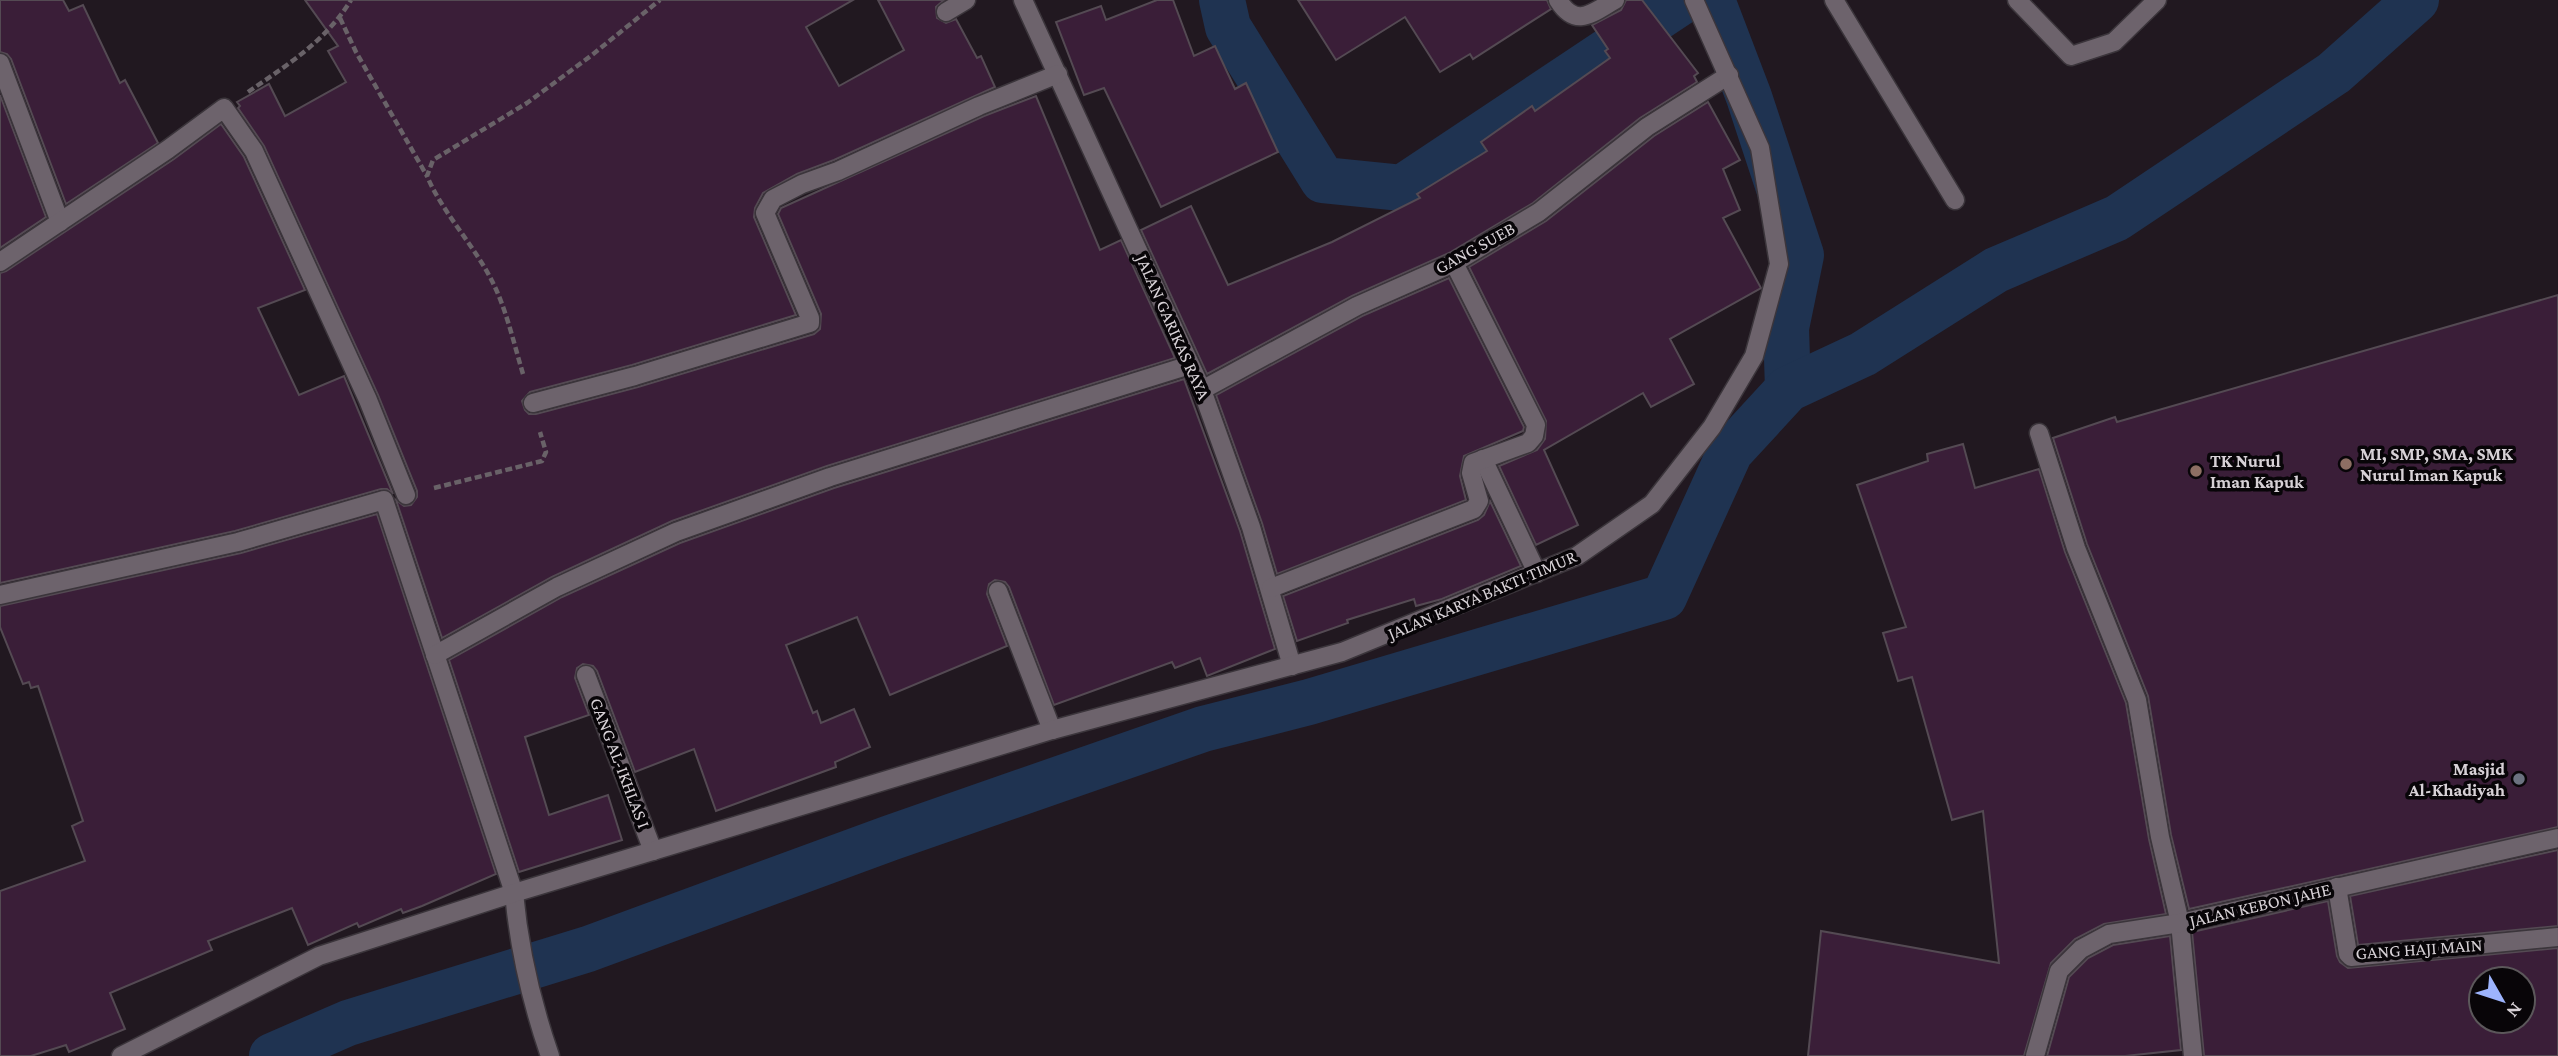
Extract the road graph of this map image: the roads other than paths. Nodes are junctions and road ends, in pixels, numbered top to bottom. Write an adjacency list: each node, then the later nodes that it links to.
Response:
1 (966, 0): 9 (street)
2 (1023, 0): 11 (street, JALAN GARIKAS RAYA)
3 (1558, 0): 4 (street)
4 (1615, 0)
5 (1694, 0): 12 (street, JALAN KARYA BAKTI TIMUR)
6 (1834, 0): 13 (street)
7 (2017, 0): 8 (street)
8 (2157, 0)
9 (946, 12)
10 (0, 64): 14 (street)
11 (1058, 74): 17 (street, JALAN GARIKAS RAYA); 19 (street)
12 (1729, 75): 16 (street, GANG SUEB); 23 (street, JALAN KARYA BAKTI TIMUR)
13 (1955, 200)
14 (60, 222): 15 (street); 22 (street)
15 (0, 262)
16 (1454, 263): 18 (street, GANG SUEB); 21 (street)
17 (1190, 365): 18 (street, JALAN GARIKAS RAYA); 27 (street)
18 (1202, 390): 24 (street, JALAN GARIKAS RAYA)
19 (533, 403)
20 (2039, 433): 35 (street)
21 (1483, 459): 23 (street); 24 (street)
22 (406, 495)
23 (1537, 573): 28 (street, JALAN KARYA BAKTI TIMUR)
24 (1271, 588): 28 (street, JALAN GARIKAS RAYA)
25 (998, 591): 30 (street)
26 (0, 595): 27 (street)
27 (435, 655): 34 (street)
28 (1292, 666): 30 (street, JALAN KARYA BAKTI TIMUR)
29 (586, 675): 32 (street, GANG AL-IKHLAS I)
30 (1052, 730): 32 (street, JALAN KARYA BAKTI TIMUR)
31 (2558, 838): 33 (street, JALAN KEBON JAHE)
32 (653, 851): 34 (street, JALAN KARYA BAKTI TIMUR)
33 (2337, 887): 35 (street, JALAN KEBON JAHE); 36 (street, GANG HAJI MAIN)
34 (514, 893): 37 (street, JALAN KARYA BAKTI TIMUR); 38 (street)
35 (2180, 923): 39 (street, JALAN KEBON JAHE); 40 (street)
36 (2558, 937)
37 (121, 1056)
38 (550, 1056)
39 (2035, 1056)
40 (2193, 1056)

